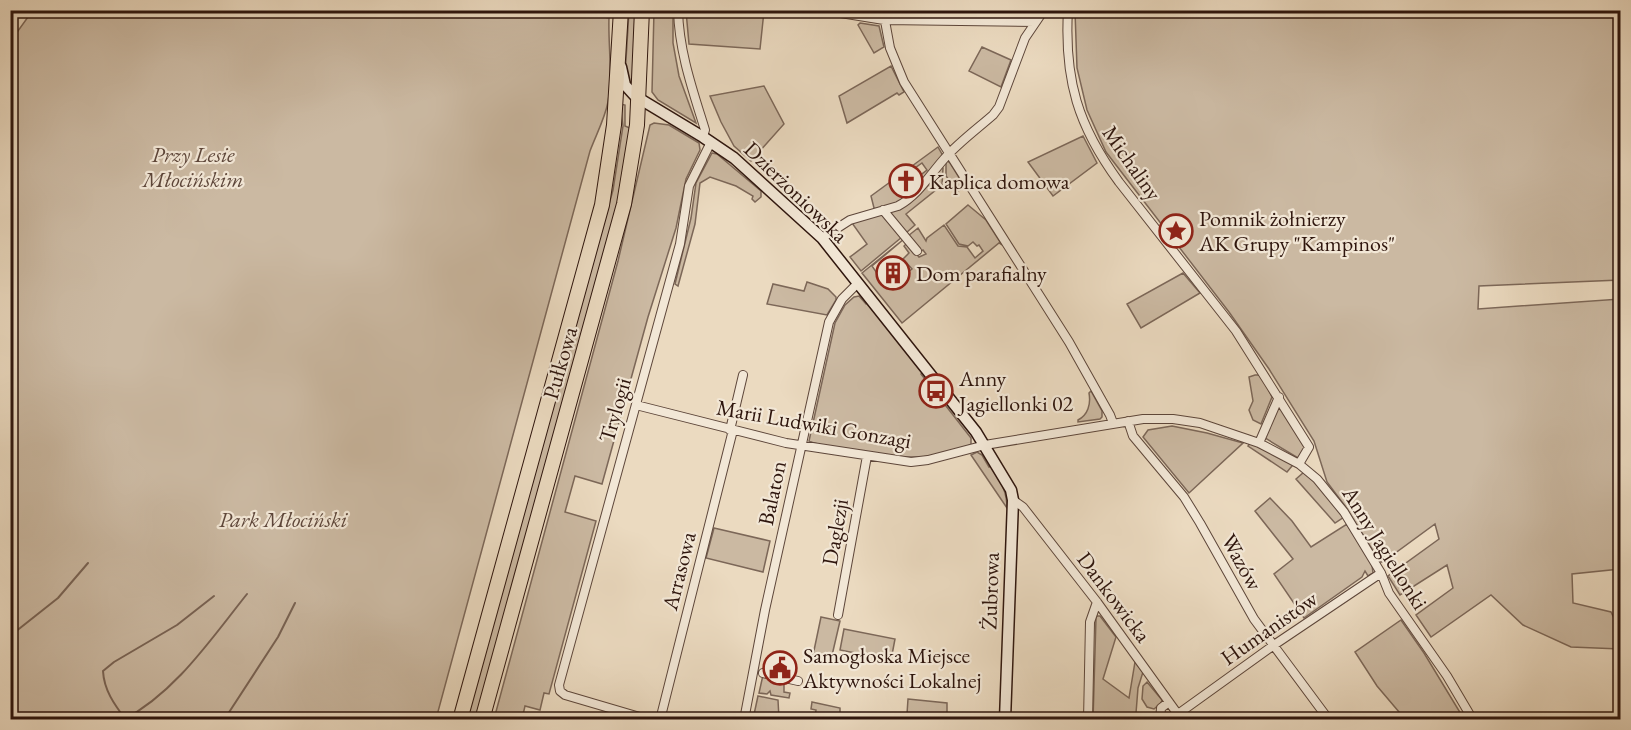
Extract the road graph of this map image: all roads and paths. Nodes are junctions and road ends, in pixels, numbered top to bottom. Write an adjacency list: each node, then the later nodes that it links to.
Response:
1 (621, 10): 11 (highway, Pułkowa)
2 (642, 10): 12 (highway, Pułkowa)
3 (678, 10): 13 (street)
4 (822, 10): 9 (street)
5 (883, 10): 9 (street)
6 (1044, 10): 10 (street)
7 (1068, 10): 20 (street, Michaliny)
8 (942, 15): 9 (street); 10 (street)
9 (884, 20): 14 (street)
10 (1035, 22): 14 (street)
11 (618, 55): 12 (street, Dzierżoniowska); 39 (highway, Pułkowa)
12 (639, 99): 13 (street, Dzierżoniowska); 40 (highway, Pułkowa)
13 (707, 139): 16 (street, Dzierżoniowska); 21 (street, Trylogii)
14 (950, 153): 15 (street); 23 (street)
15 (882, 210): 16 (street); 17 (street)
16 (822, 238): 18 (street, Dzierżoniowska)
17 (916, 251)
18 (858, 283): 26 (street, Balaton); 27 (street, Dzierżoniowska)
19 (743, 375): 24 (street, Arrasowa)
20 (1278, 397): 25 (street); 29 (street, Michaliny)
21 (636, 405): 24 (street, Marii Ludwiki Gonzagi); 41 (street, Trylogii)
22 (1128, 421): 23 (street, Anny Jagiellonki); 25 (street, Anny Jagiellonki); 34 (street, Wazów)
23 (1113, 423): 27 (street, Anny Jagiellonki)
24 (732, 430): 26 (street, Marii Ludwiki Gonzagi); 42 (street, Arrasowa)
25 (1259, 443): 29 (street, Anny Jagiellonki)
26 (802, 445): 28 (street, Marii Ludwiki Gonzagi); 43 (street, Balaton)
27 (985, 445): 28 (street, Marii Ludwiki Gonzagi); 30 (street, Dzierżoniowska)
28 (867, 456): 33 (street, Daglezji)
29 (1299, 464): 31 (street, Anny Jagiellonki)
30 (1013, 500): 32 (street, Dankowicka); 44 (street, Żubrowa)
31 (1381, 573): 34 (street, Humanistów); 48 (street, Anny Jagiellonki)
32 (1097, 602): 37 (street, Dankowicka); 45 (street)
33 (838, 615)
34 (1274, 645): 38 (street, Humanistów); 47 (street, Wazów)
35 (763, 673): 36 (street)
36 (798, 681)
37 (1169, 702): 38 (street, Dankowicka); 46 (street)
38 (1180, 717)
39 (460, 720)
40 (482, 720)
41 (650, 720)
42 (660, 720)
43 (744, 720)
44 (1005, 720)
45 (1088, 720)
46 (1160, 720)
47 (1329, 720)
48 (1473, 720)

